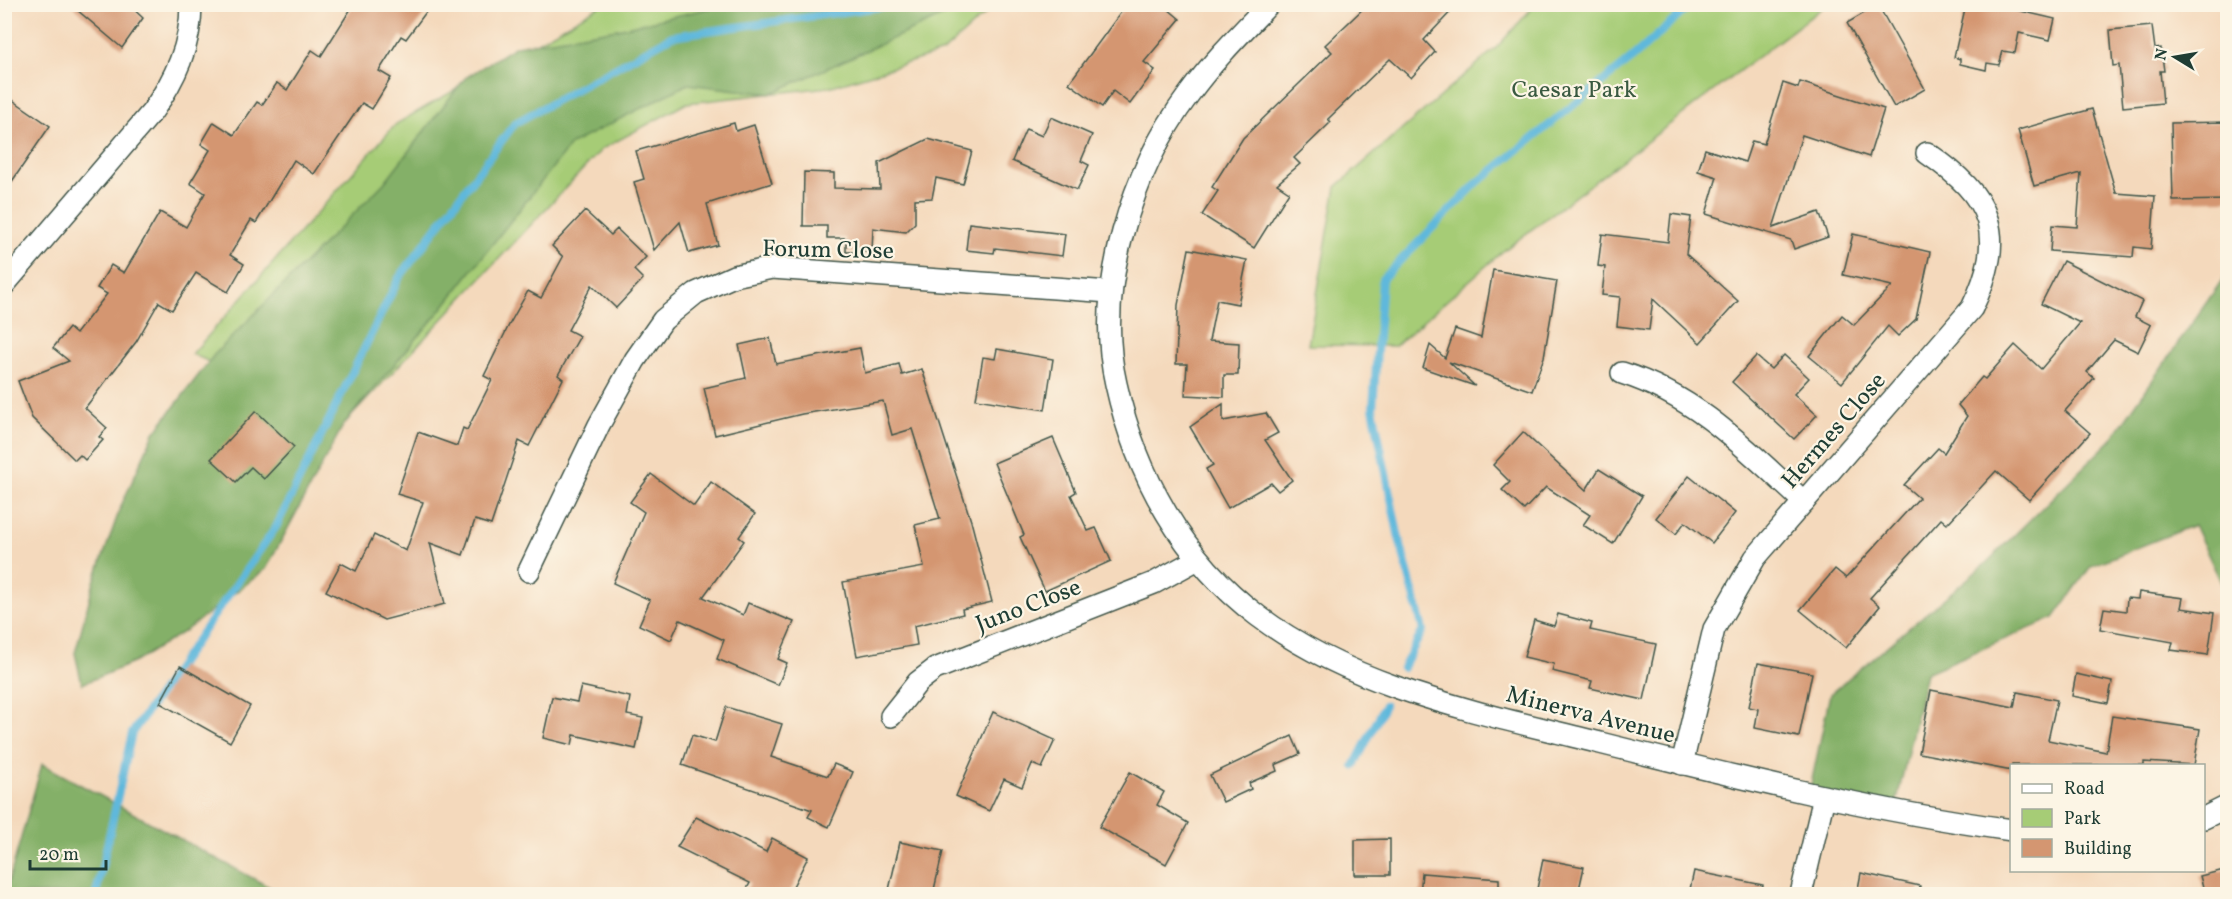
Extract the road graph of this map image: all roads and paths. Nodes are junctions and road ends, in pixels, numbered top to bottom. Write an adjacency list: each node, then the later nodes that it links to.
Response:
1 (190, 4): 4 (street)
2 (1269, 4): 5 (street, Minerva Avenue)
3 (1927, 153): 7 (street, Hermes Close)
4 (4, 285)
5 (1110, 292): 8 (street, Minerva Avenue); 9 (street, Forum Close)
6 (1622, 373): 7 (street)
7 (1804, 502): 11 (street, Hermes Close)
8 (1196, 560): 10 (street, Juno Close); 11 (street, Minerva Avenue)
9 (530, 571)
10 (891, 716)
11 (1682, 764): 12 (street, Minerva Avenue)
12 (1824, 797): 15 (street, Minerva Avenue); 16 (street)
13 (2228, 806): 14 (street)
14 (2205, 818)
15 (2010, 830)
16 (1801, 894)

